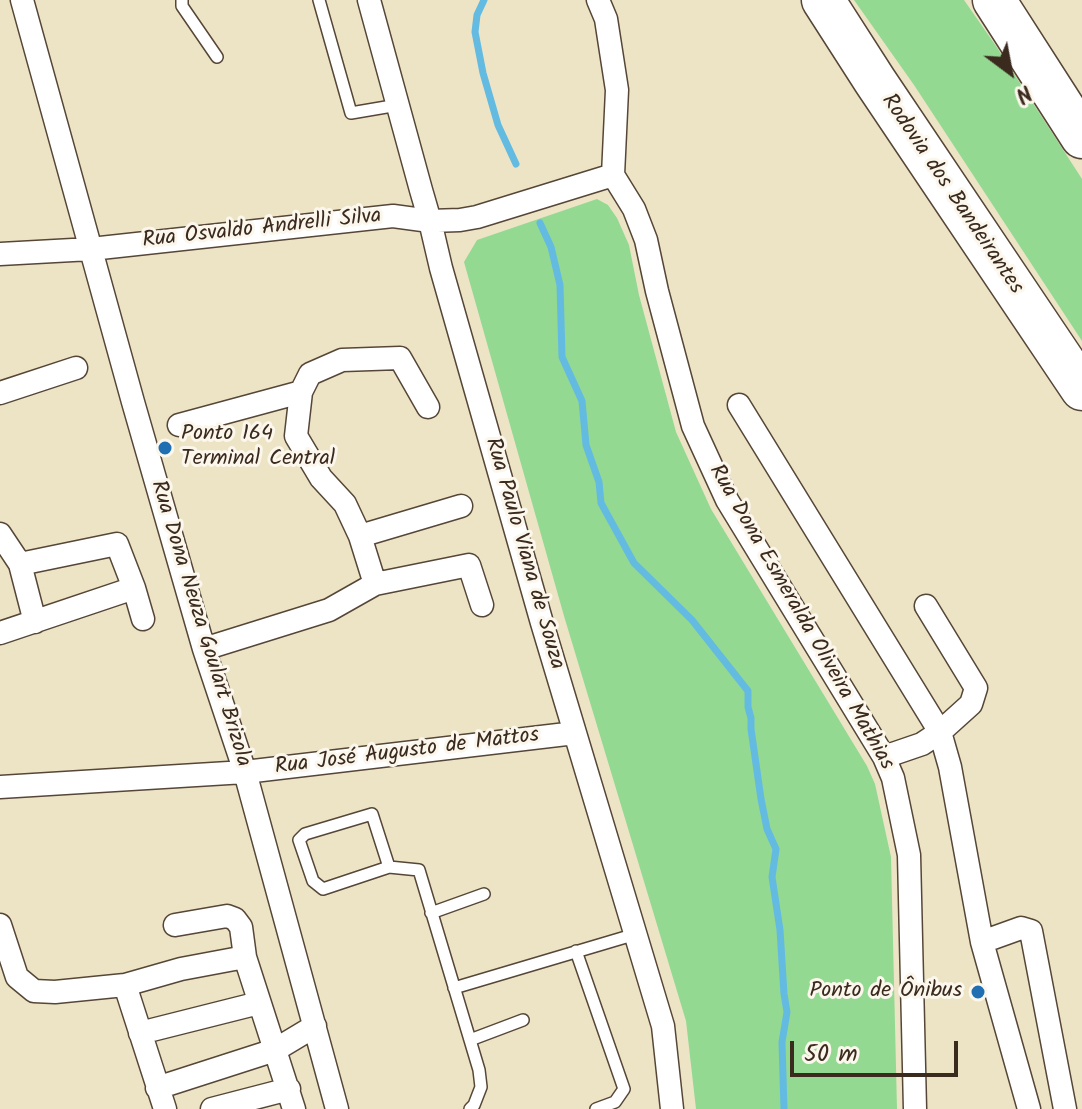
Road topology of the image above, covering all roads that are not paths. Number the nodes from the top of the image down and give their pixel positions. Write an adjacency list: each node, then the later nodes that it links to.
1 (22, 0): 13 (street, Rua Dona Neuza Goulart Brizola)
2 (182, 0): 8 (lane)
3 (319, 0): 9 (lane)
4 (369, 0): 9 (street, Rua Paulo Viana de Souza)
5 (598, 0): 11 (street)
6 (823, 0): 16 (highway, Rodovia dos Bandeirantes)
7 (994, 0): 10 (highway)
8 (217, 57)
9 (398, 105): 12 (street, Rua Paulo Viana de Souza)
10 (1082, 137)
11 (613, 175): 12 (street, Rua Osvaldo Andrelli Silva); 36 (street, Rua Dona Esmeralda Oliveira Mathias)
12 (430, 221): 13 (street, Rua Osvaldo Andrelli Silva); 35 (street, Rua Paulo Viana de Souza)
13 (91, 249): 14 (street, Rua Osvaldo Andrelli Silva); 33 (street, Rua Dona Neuza Goulart Brizola)
14 (0, 254)
15 (76, 368): 18 (street)
16 (1082, 389)
17 (301, 392): 20 (street); 21 (street); 24 (street)
18 (0, 393)
19 (739, 405): 34 (street)
20 (428, 407)
21 (179, 425)
22 (461, 506): 24 (street)
23 (0, 534): 25 (street)
24 (360, 536): 26 (street)
25 (20, 564): 27 (street); 31 (street)
26 (375, 584): 28 (street); 33 (street)
27 (134, 588): 30 (street); 31 (street)
28 (482, 605)
29 (926, 606): 34 (street)
30 (143, 619)
31 (35, 622): 32 (street)
32 (0, 633)
33 (204, 649): 37 (street, Rua Dona Neuza Goulart Brizola)
34 (940, 732): 36 (street); 45 (street)
35 (575, 733): 37 (street, Rua José Augusto de Mattos); 44 (street, Rua Paulo Viana de Souza)
36 (884, 757): 63 (street, Rua Dona Esmeralda Oliveira Mathias)
37 (245, 772): 38 (street, Rua José Augusto de Mattos); 52 (street, Rua Dona Neuza Goulart Brizola)
38 (0, 787)
39 (389, 867): 39 (lane); 41 (lane)
40 (484, 894): 41 (lane)
41 (431, 913): 49 (lane)
42 (0, 925): 48 (street)
43 (175, 925): 47 (street)
44 (636, 934): 46 (lane); 62 (street, Rua Paulo Viana de Souza)
45 (982, 942): 64 (street); 65 (street)
46 (576, 951): 49 (lane); 61 (lane)
47 (245, 957): 48 (street); 50 (street)
48 (125, 985): 53 (street)
49 (454, 988): 54 (lane)
50 (259, 1003): 53 (street); 55 (street)
51 (523, 1020): 54 (lane)
52 (315, 1026): 55 (street); 59 (street, Rua Dona Neuza Goulart Brizola)
53 (140, 1033): 56 (street)
54 (470, 1040): 60 (lane)
55 (275, 1050): 56 (street); 57 (street)
56 (161, 1098)
57 (291, 1099): 58 (street)
58 (212, 1109)
59 (337, 1109)
60 (470, 1109)
61 (596, 1109)
62 (672, 1109)
63 (915, 1109)
64 (1029, 1109)
65 (1065, 1109)

